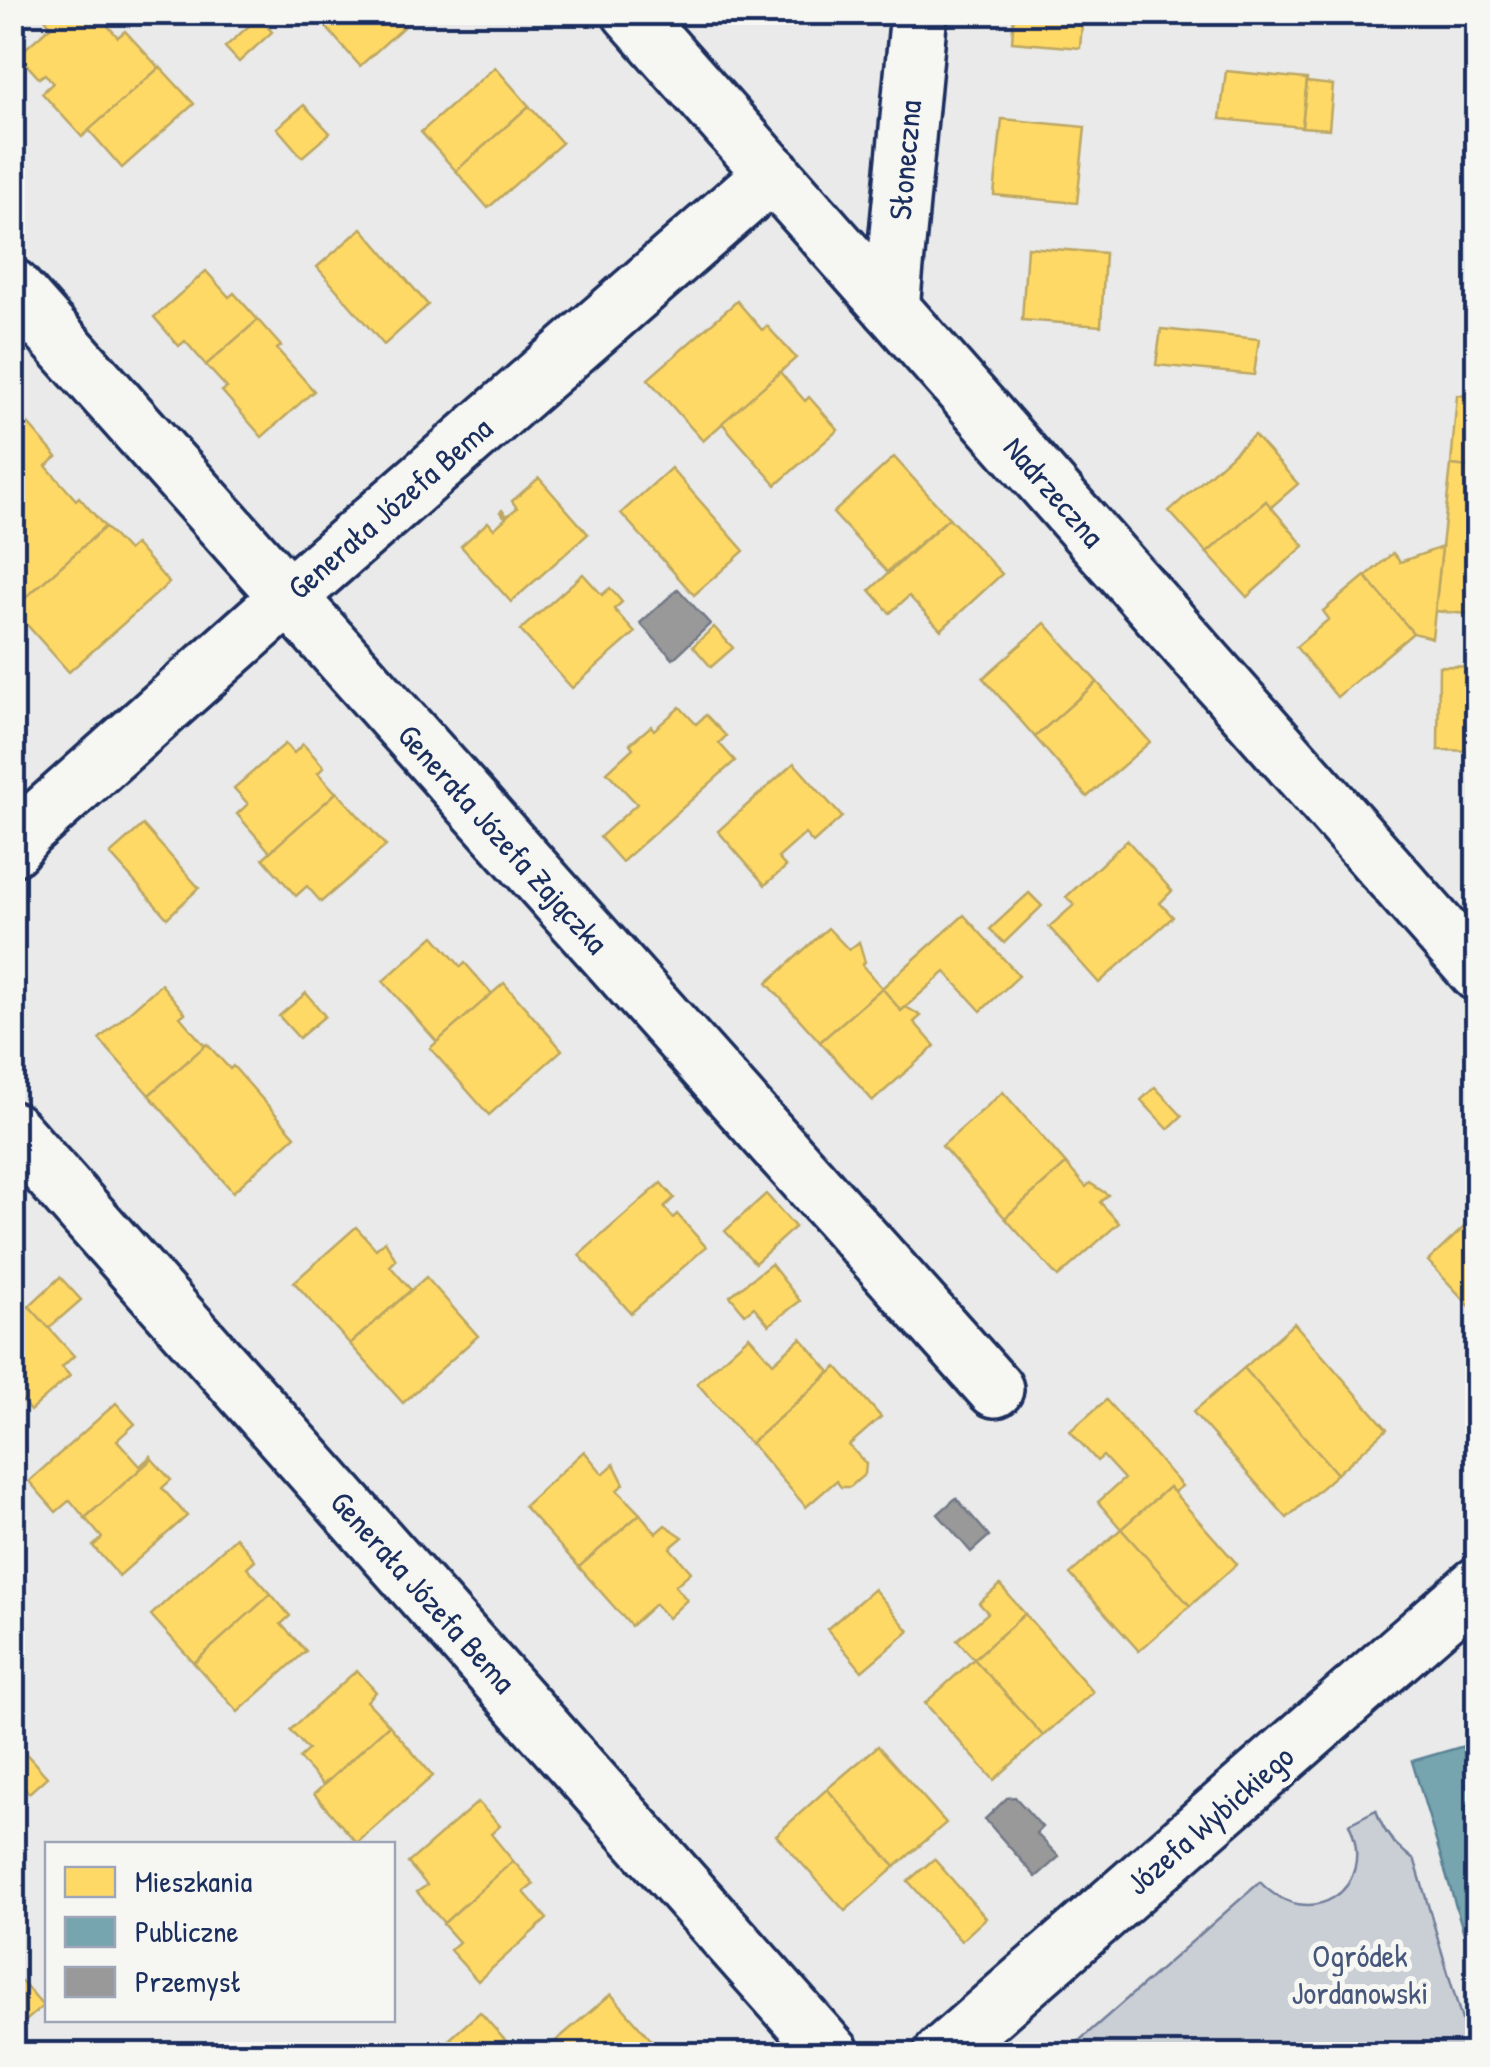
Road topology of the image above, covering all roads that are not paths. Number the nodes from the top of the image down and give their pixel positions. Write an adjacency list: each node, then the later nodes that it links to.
1 (630, 12): 3 (street, Nadrzeczna)
2 (919, 12): 5 (street, Słoneczna)
3 (773, 173): 5 (street, Nadrzeczna); 6 (street, Generała Józefa Bema)
4 (12, 287): 6 (street, Generała Józefa Zajączka)
5 (891, 308): 8 (street, Nadrzeczna)
6 (286, 598): 7 (street, Generała Józefa Bema); 10 (street, Generała Józefa Zajączka)
7 (12, 848)
8 (1478, 973)
9 (12, 1130): 12 (street, Generała Józefa Bema)
10 (995, 1389)
11 (1478, 1585): 13 (street, Józefa Wybickiego)
12 (832, 2054)
13 (942, 2054)

